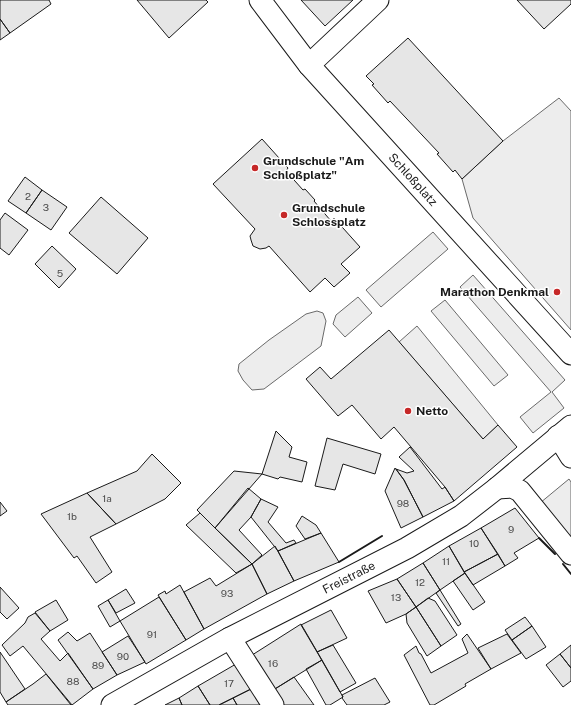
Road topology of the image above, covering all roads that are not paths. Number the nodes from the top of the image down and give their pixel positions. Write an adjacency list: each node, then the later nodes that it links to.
1 (260, 0): 3 (street, Schloßplatz)
2 (378, 0): 3 (street)
3 (309, 65): 4 (street, Schloßplatz)
4 (571, 354)
5 (564, 431): 6 (street); 7 (street, Freistraße)
6 (571, 457)
7 (497, 488): 8 (street); 9 (street, Freistraße)
8 (571, 554)
9 (230, 638): 10 (street, Freistraße); 11 (street)
10 (112, 705)
11 (273, 705)

